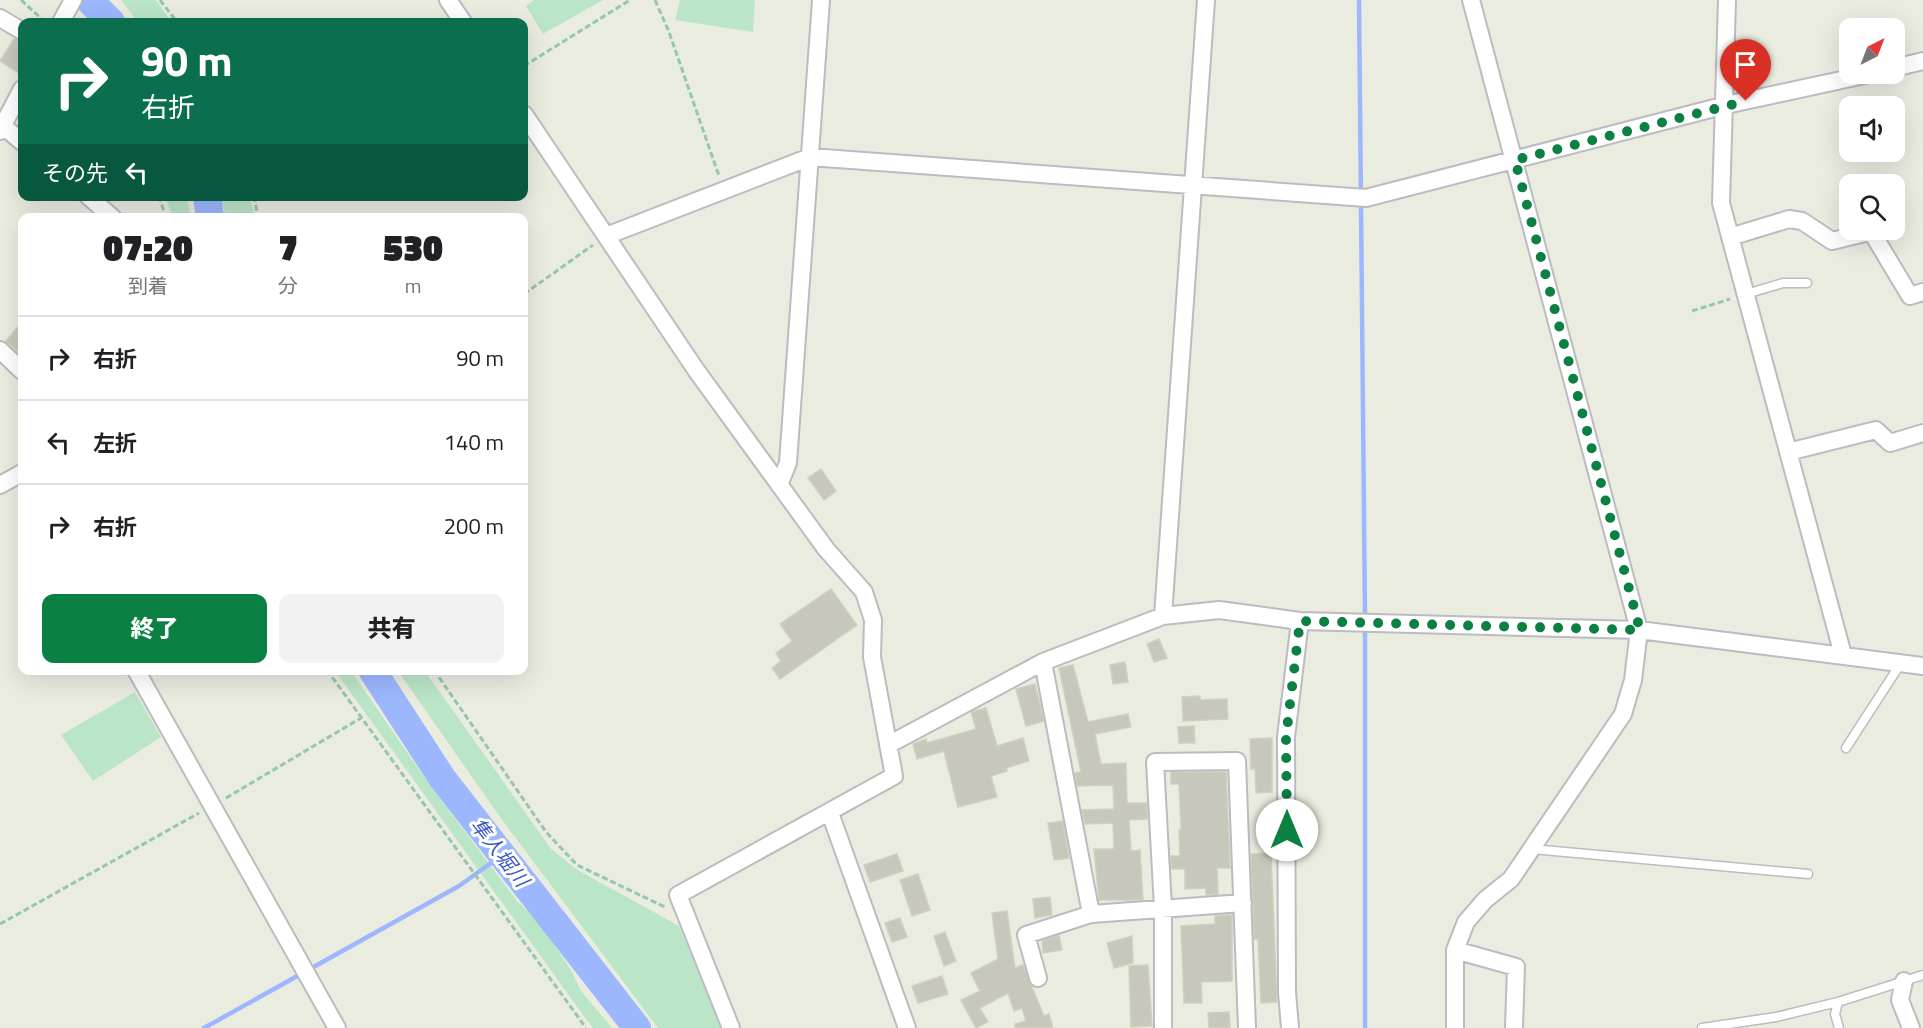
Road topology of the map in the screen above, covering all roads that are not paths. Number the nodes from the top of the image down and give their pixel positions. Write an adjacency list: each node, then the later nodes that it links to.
1 (73, 0): 8 (street)
2 (448, 0): 9 (street)
3 (821, 0): 19 (street)
4 (1206, 0): 21 (street)
5 (1471, 0): 20 (street)
6 (1727, 0): 15 (street)
7 (0, 18): 10 (street)
8 (63, 18)
9 (460, 18)
10 (18, 29)
11 (1923, 61): 12 (street)
12 (1905, 65)
13 (1839, 81): 15 (street)
14 (18, 97): 17 (street)
15 (1726, 105): 20 (street); 25 (street)
16 (528, 120): 24 (street)
17 (1, 129): 18 (street)
18 (18, 140)
19 (810, 157): 21 (street); 24 (street); 35 (street)
20 (1515, 160): 21 (street); 38 (street)
21 (1194, 183): 36 (street)
22 (94, 201): 23 (street)
23 (107, 213)
24 (606, 236): 35 (street)
25 (1730, 237): 27 (street); 28 (street)
26 (1807, 283): 28 (lane)
27 (1923, 292)
28 (1746, 294): 32 (street)
29 (0, 350): 30 (street)
30 (18, 367)
31 (1923, 433): 32 (street)
32 (1788, 452): 39 (street)
33 (18, 474): 34 (street)
34 (0, 485)
35 (779, 485): 44 (street)
36 (1163, 616): 37 (street); 40 (street)
37 (1300, 621): 38 (street); 63 (street)
38 (1640, 630): 39 (street); 47 (street)
39 (1843, 655): 41 (street)
40 (1044, 662): 44 (street); 51 (street)
41 (1901, 663): 42 (street); 45 (lane)
42 (1923, 666)
43 (139, 675): 58 (street)
44 (888, 745): 46 (street)
45 (1846, 748)
46 (830, 813): 59 (street); 60 (street)
47 (1532, 849): 48 (lane); 52 (street)
48 (1808, 874)
49 (1243, 903): 50 (street); 50 (street); 62 (street)
50 (1163, 908): 51 (street); 61 (street)
51 (1091, 914): 54 (street)
52 (1455, 950): 64 (street); 65 (street)
53 (1923, 975): 55 (lane)
54 (1038, 978)
55 (1904, 981): 56 (lane); 69 (street)
56 (1838, 1002): 57 (lane); 68 (lane)
57 (1776, 1017): 66 (lane); 67 (lane)
58 (337, 1028)
59 (731, 1028)
60 (907, 1028)
61 (1163, 1028)
62 (1247, 1028)
63 (1290, 1028)
64 (1455, 1028)
65 (1514, 1028)
66 (1702, 1028)
67 (1769, 1028)
68 (1839, 1028)
69 (1911, 1028)

